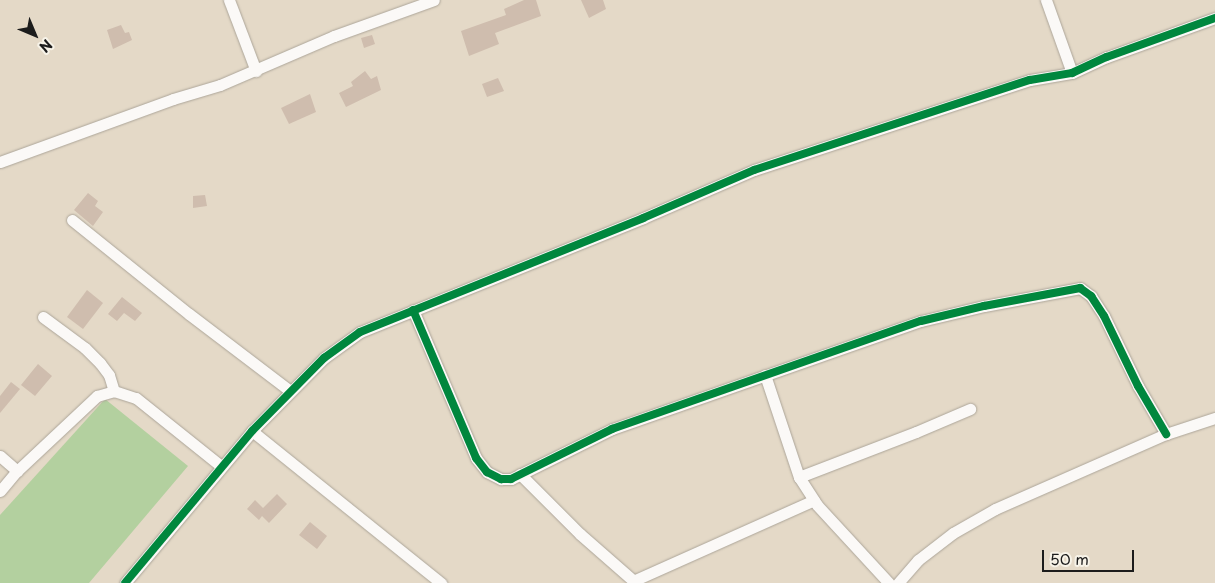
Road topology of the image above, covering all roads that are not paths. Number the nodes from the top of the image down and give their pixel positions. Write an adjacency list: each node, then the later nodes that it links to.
1 (230, 0): 5 (street)
2 (434, 0): 5 (street)
3 (1046, 0): 6 (street)
4 (1215, 18): 6 (street)
5 (256, 71): 7 (street)
6 (1072, 73): 9 (street)
7 (0, 162)
8 (72, 220): 13 (street)
9 (413, 310): 13 (street); 21 (street)
10 (42, 317): 12 (street)
11 (765, 375): 17 (street); 21 (street); 22 (street)
12 (114, 391): 19 (street); 20 (street)
13 (290, 391): 16 (street)
14 (970, 409): 22 (street)
15 (1215, 418): 17 (street)
16 (252, 431): 19 (street); 27 (street)
17 (1166, 434): 29 (street)
18 (0, 456): 20 (street)
19 (221, 466): 26 (street)
20 (17, 471): 23 (street)
21 (520, 474): 25 (street)
22 (799, 477): 24 (street)
23 (0, 491)
24 (814, 500): 25 (street); 28 (street)
25 (635, 582)
26 (125, 583)
27 (441, 583)
28 (889, 583)
29 (898, 583)

